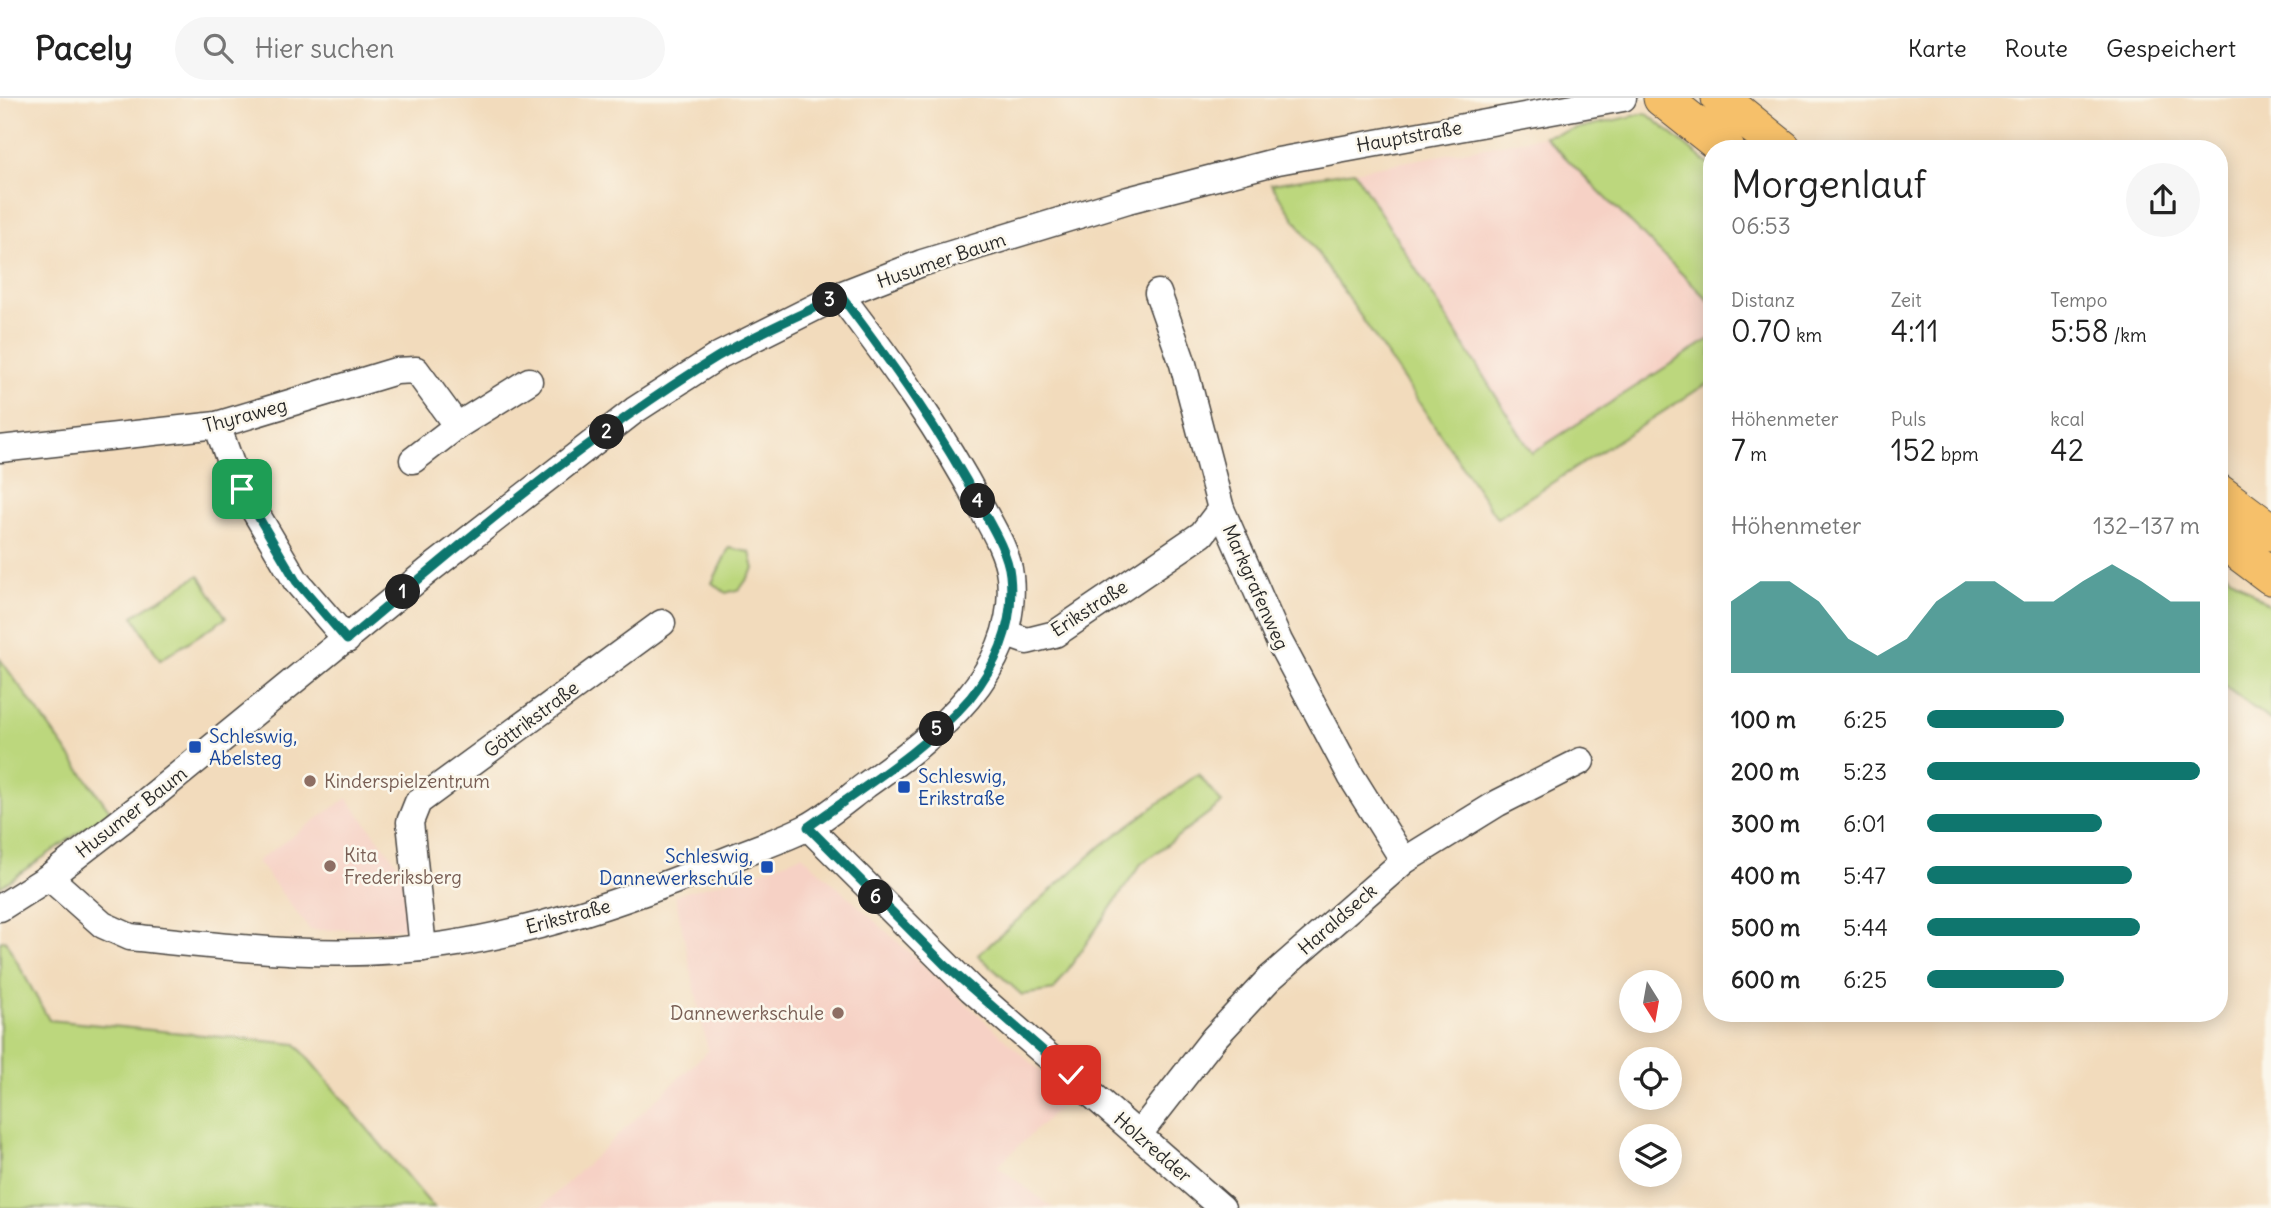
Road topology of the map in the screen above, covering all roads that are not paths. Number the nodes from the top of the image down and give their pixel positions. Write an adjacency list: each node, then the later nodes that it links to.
1 (1623, 98): 6 (street, Hauptstraße)
2 (1662, 98): 4 (highway)
3 (1720, 98): 5 (highway)
4 (1715, 140)
5 (1772, 140)
6 (1278, 161): 8 (street, Husumer Baum)
7 (1158, 293): 15 (street, Markgrafenweg)
8 (840, 295): 20 (street); 21 (street, Husumer Baum)
9 (529, 381): 11 (street)
10 (217, 425): 11 (street, Thyraweg); 12 (street, Thyraweg); 21 (street)
11 (457, 426): 13 (street)
12 (0, 449)
13 (412, 460)
14 (2228, 500): 16 (highway)
15 (1221, 509): 20 (street, Erikstraße); 24 (street, Markgrafenweg)
16 (2271, 532)
17 (2228, 544): 18 (highway)
18 (2271, 576)
19 (663, 622): 27 (street, Göttrikstraße)
20 (1007, 634): 23 (street, Erikstraße)
21 (347, 640): 25 (street, Husumer Baum)
22 (1581, 761): 24 (street, Haraldseck)
23 (808, 827): 27 (street, Erikstraße); 28 (street, Holzredder)
24 (1404, 861): 28 (street, Haraldseck)
25 (50, 877): 26 (street, Husumer Baum); 27 (street, Erikstraße)
26 (0, 908)
27 (422, 948)
28 (1139, 1134): 29 (street, Holzredder)
29 (1222, 1208)

